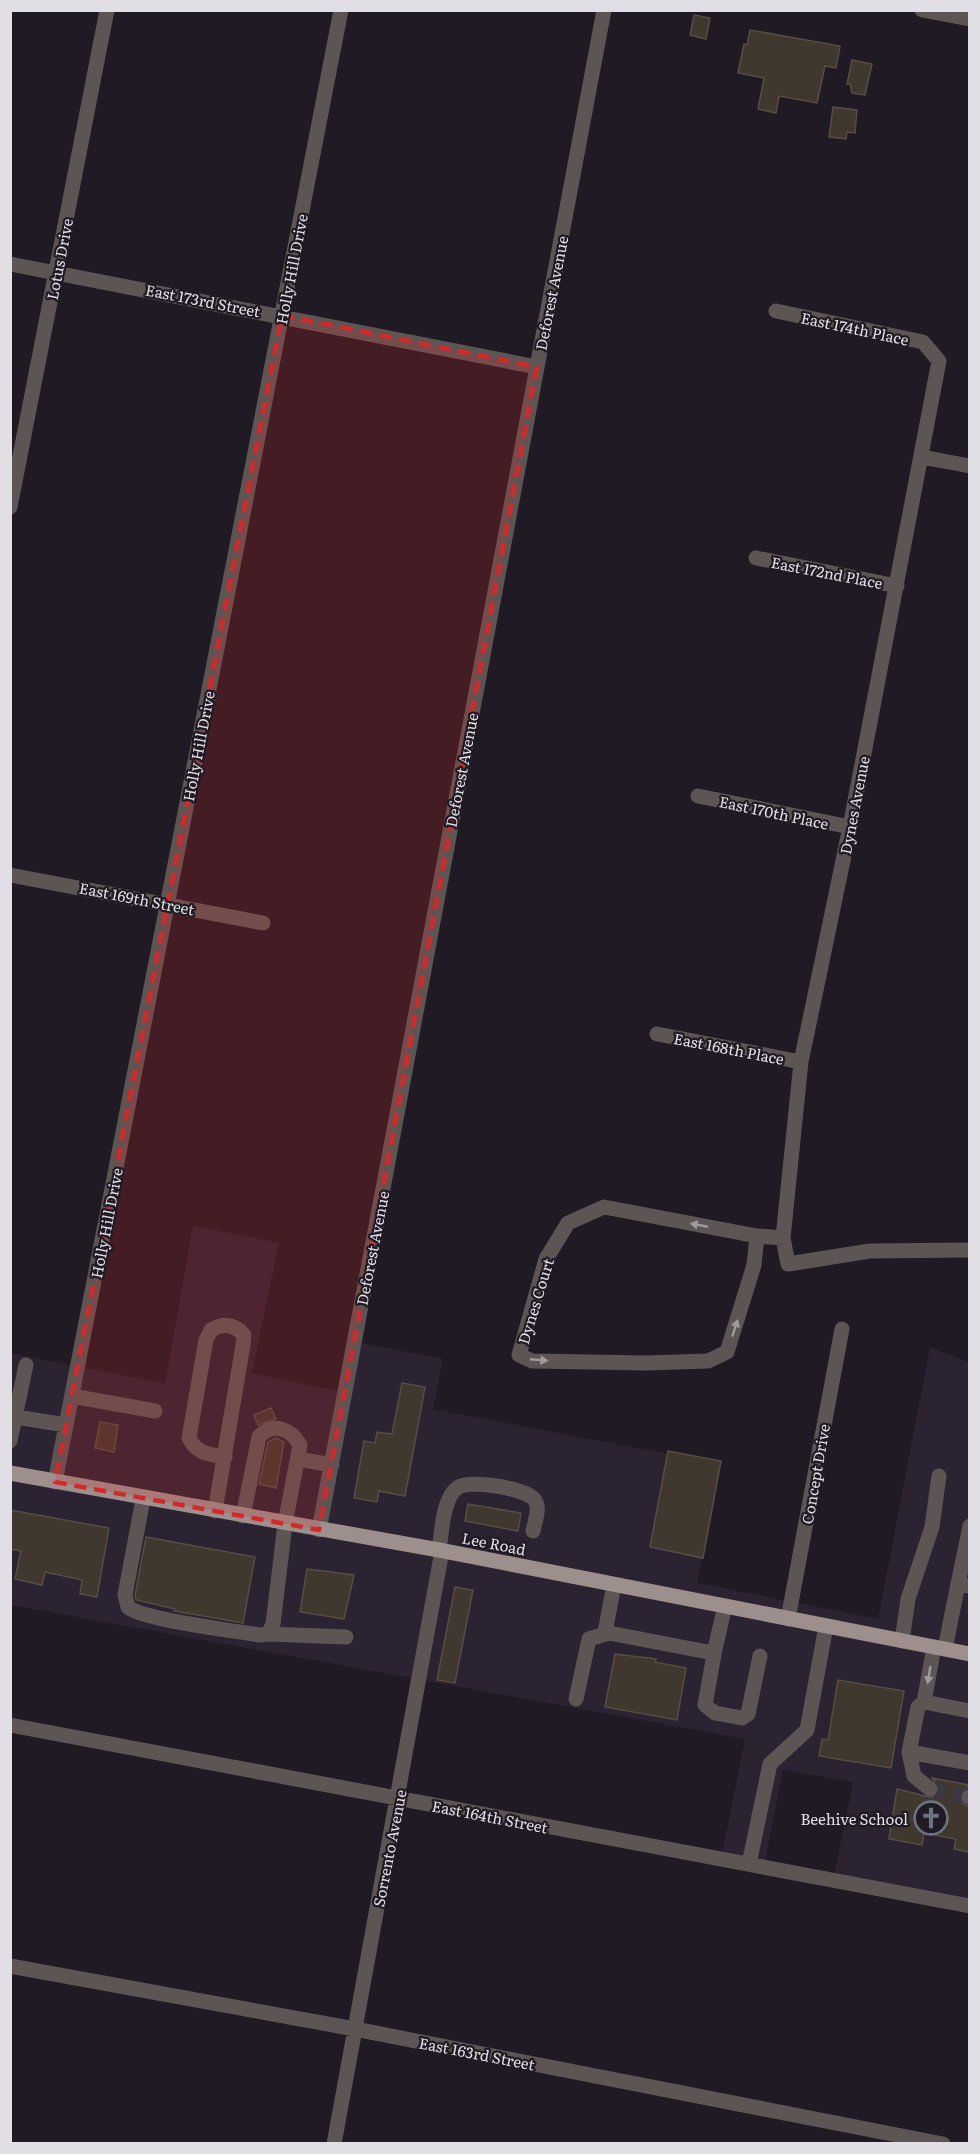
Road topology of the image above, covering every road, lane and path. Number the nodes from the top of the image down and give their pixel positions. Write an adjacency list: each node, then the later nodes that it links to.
1 (107, 10): 7 (street, Lotus Drive)
2 (341, 10): 9 (street, Holly Hill Drive)
3 (604, 10): 11 (street, Deforest Avenue)
4 (922, 10): 5 (street)
5 (969, 20)
6 (10, 264): 7 (street, East 173rd Street)
7 (56, 273): 9 (street, East 173rd Street); 14 (street, Lotus Drive)
8 (776, 311): 10 (street, East 174th Place)
9 (282, 315): 11 (street, East 173rd Street); 20 (street, Holly Hill Drive)
10 (932, 350): 12 (street, Dynes Avenue)
11 (537, 367): 36 (street, Deforest Avenue)
12 (922, 457): 13 (street); 16 (street, Dynes Avenue)
13 (969, 466)
14 (10, 507)
15 (756, 558): 16 (street, East 172nd Place)
16 (897, 586): 18 (street, Dynes Avenue)
17 (698, 796): 18 (street, East 170th Place)
18 (850, 827): 23 (street, Dynes Avenue)
19 (10, 874): 20 (street, East 169th Street)
20 (168, 904): 21 (street, East 169th Street); 29 (street, Holly Hill Drive)
21 (263, 923)
22 (657, 1034): 23 (street, East 168th Place)
23 (801, 1062): 25 (street, Dynes Avenue)
24 (757, 1236): 24 (street, Dynes Court, one-way to 24); 25 (street, Dynes Court)
25 (783, 1238): 26 (street, Dynes Avenue)
26 (969, 1250)
27 (842, 1329): 51 (street, Concept Drive)
28 (26, 1365): 31 (street)
29 (72, 1396): 30 (street); 32 (street, Holly Hill Drive)
30 (155, 1411)
31 (13, 1416): 32 (street); 33 (street)
32 (66, 1425): 39 (street, Holly Hill Drive)
33 (10, 1441)
34 (225, 1457): 34 (street); 41 (street)
35 (297, 1459): 36 (street); 42 (street); 43 (street)
36 (332, 1465): 45 (street, Deforest Avenue)
37 (10, 1473): 39 (main road, Lee Road)
38 (939, 1476): 56 (street)
39 (55, 1482): 40 (main road, Lee Road)
40 (143, 1499): 41 (main road, Lee Road); 54 (street)
41 (215, 1511): 42 (main road, Lee Road)
42 (243, 1516): 43 (main road, Lee Road)
43 (285, 1524): 45 (main road, Lee Road); 54 (street)
44 (969, 1526): 49 (street)
45 (319, 1530): 47 (main road, Lee Road)
46 (533, 1531): 47 (street, Sorrento Avenue)
47 (440, 1551): 48 (main road, Lee Road); 68 (street, Sorrento Avenue)
48 (614, 1585): 50 (main road, Lee Road); 53 (street)
49 (964, 1585): 57 (street)
50 (724, 1606): 51 (main road, Lee Road); 58 (street)
51 (788, 1619): 52 (main road, Lee Road)
52 (826, 1626): 56 (main road, Lee Road); 69 (street)
53 (609, 1633): 58 (street); 61 (street)
54 (268, 1634): 55 (street)
55 (346, 1637)
56 (902, 1641): 57 (main road, Lee Road)
57 (939, 1648): 59 (main road, Lee Road); 62 (street, one-way to 62)
58 (715, 1649): 60 (street)
59 (969, 1654)
60 (760, 1656)
61 (576, 1699)
62 (924, 1702): 63 (street); 65 (street)
63 (969, 1711)
64 (10, 1725): 68 (street, East 164th Street)
65 (909, 1752): 66 (street); 67 (street)
66 (969, 1763)
67 (930, 1789)
68 (398, 1798): 69 (street, East 164th Street); 72 (street, Sorrento Avenue)
69 (749, 1864): 70 (street, East 164th Street)
70 (969, 1906)
71 (10, 1966): 72 (street, East 163rd Street)
72 (355, 2029): 73 (street, Sorrento Avenue); 74 (street, East 163rd Street)
73 (334, 2144)
74 (943, 2144)

